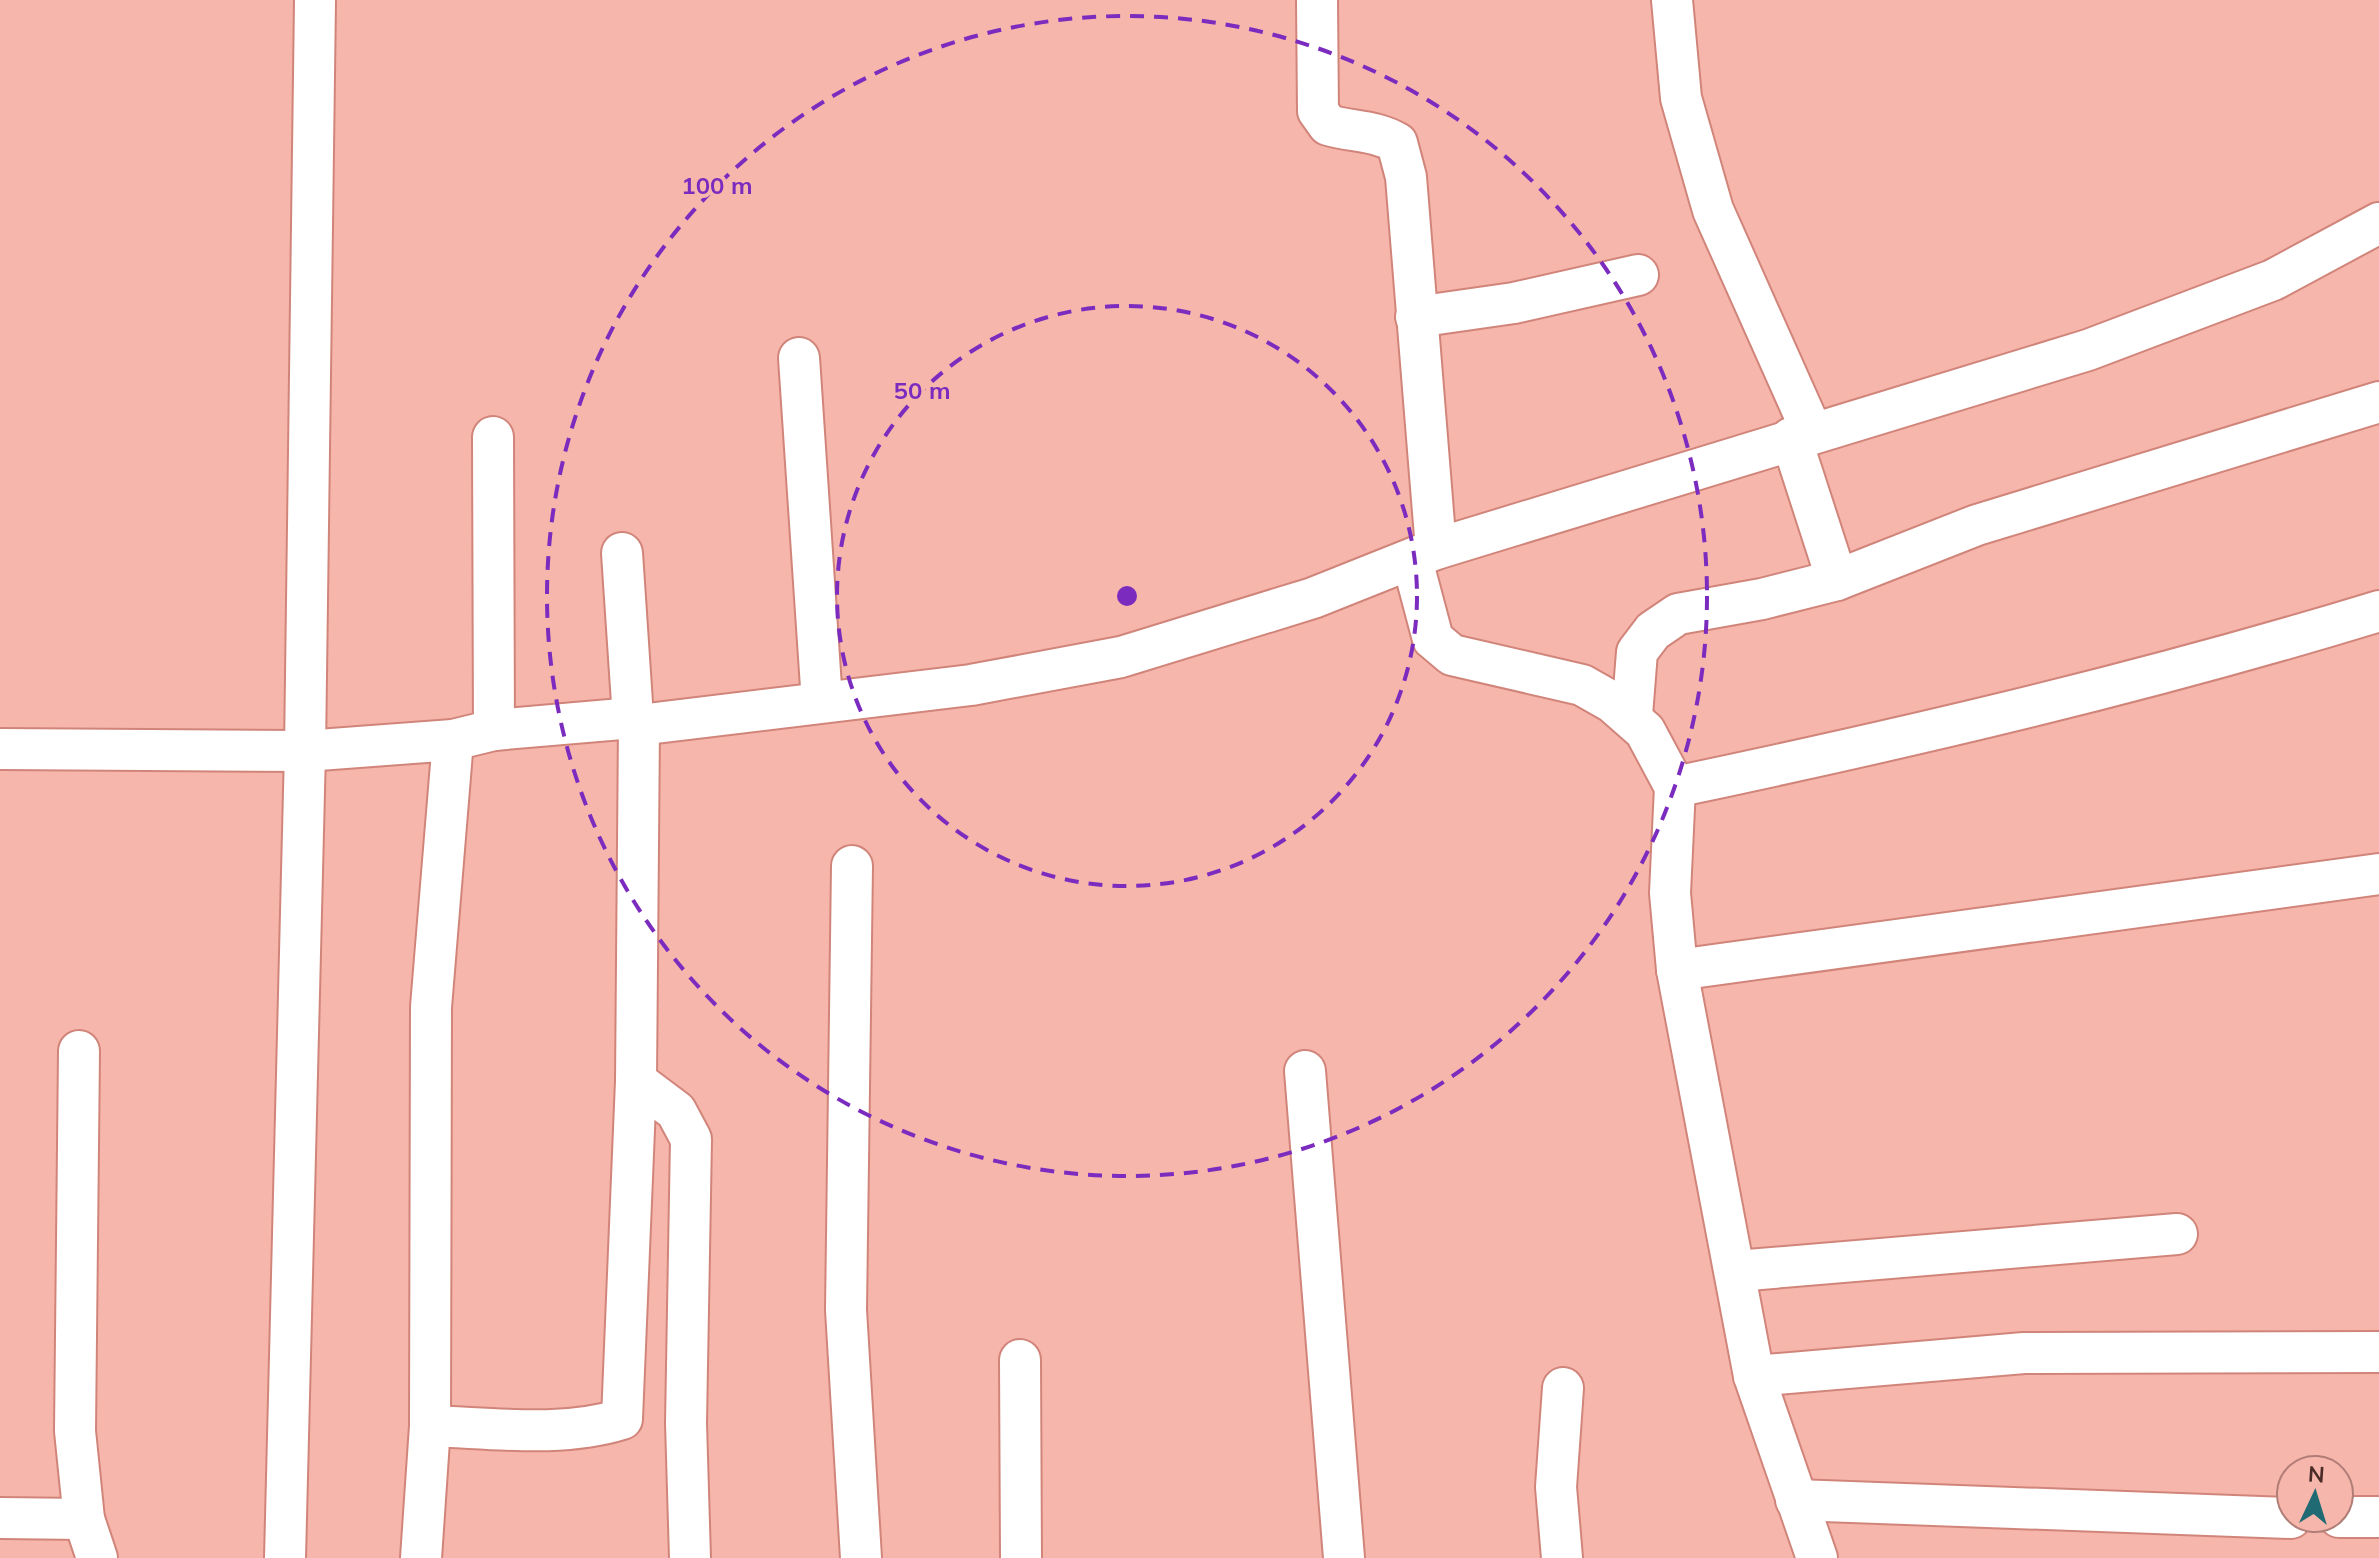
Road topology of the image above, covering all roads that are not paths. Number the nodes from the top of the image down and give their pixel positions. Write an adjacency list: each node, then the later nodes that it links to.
1 (315, 0): 21 (street)
2 (1317, 0): 6 (street)
3 (1672, 0): 9 (street)
4 (2379, 223): 9 (street)
5 (1638, 275): 6 (street)
6 (1416, 317): 12 (street)
7 (799, 358): 15 (street)
8 (2379, 402): 13 (street)
9 (1802, 435): 12 (street); 13 (street)
10 (493, 437): 18 (street)
11 (622, 553): 17 (street)
12 (1424, 554): 15 (street); 16 (street)
13 (1837, 580): 16 (street)
14 (2379, 611): 22 (street)
15 (822, 702): 17 (street)
16 (1632, 715): 22 (street)
17 (636, 722): 18 (street); 28 (street)
18 (494, 730): 19 (street)
19 (453, 740): 21 (street); 35 (street)
20 (0, 749): 21 (street)
21 (305, 751): 43 (street)
22 (1675, 787): 25 (street)
23 (852, 866): 46 (street)
24 (2379, 874): 25 (street)
25 (1677, 970): 30 (street)
26 (79, 1051): 41 (street)
27 (1305, 1071): 48 (street)
28 (636, 1081): 35 (street); 45 (street)
29 (2177, 1234): 30 (street)
30 (1736, 1271): 33 (street)
31 (2379, 1352): 33 (street)
32 (1020, 1360): 47 (street)
33 (1754, 1376): 36 (street)
34 (1563, 1388): 49 (street)
35 (430, 1426): 44 (street)
36 (1796, 1500): 37 (street); 50 (street)
37 (2275, 1517)
38 (2355, 1517): 39 (street)
39 (2379, 1517)
40 (0, 1518): 41 (street)
41 (84, 1519): 42 (street)
42 (97, 1558)
43 (285, 1558)
44 (421, 1558)
45 (690, 1558)
46 (861, 1558)
47 (1021, 1558)
48 (1344, 1558)
49 (1562, 1558)
50 (1817, 1558)

